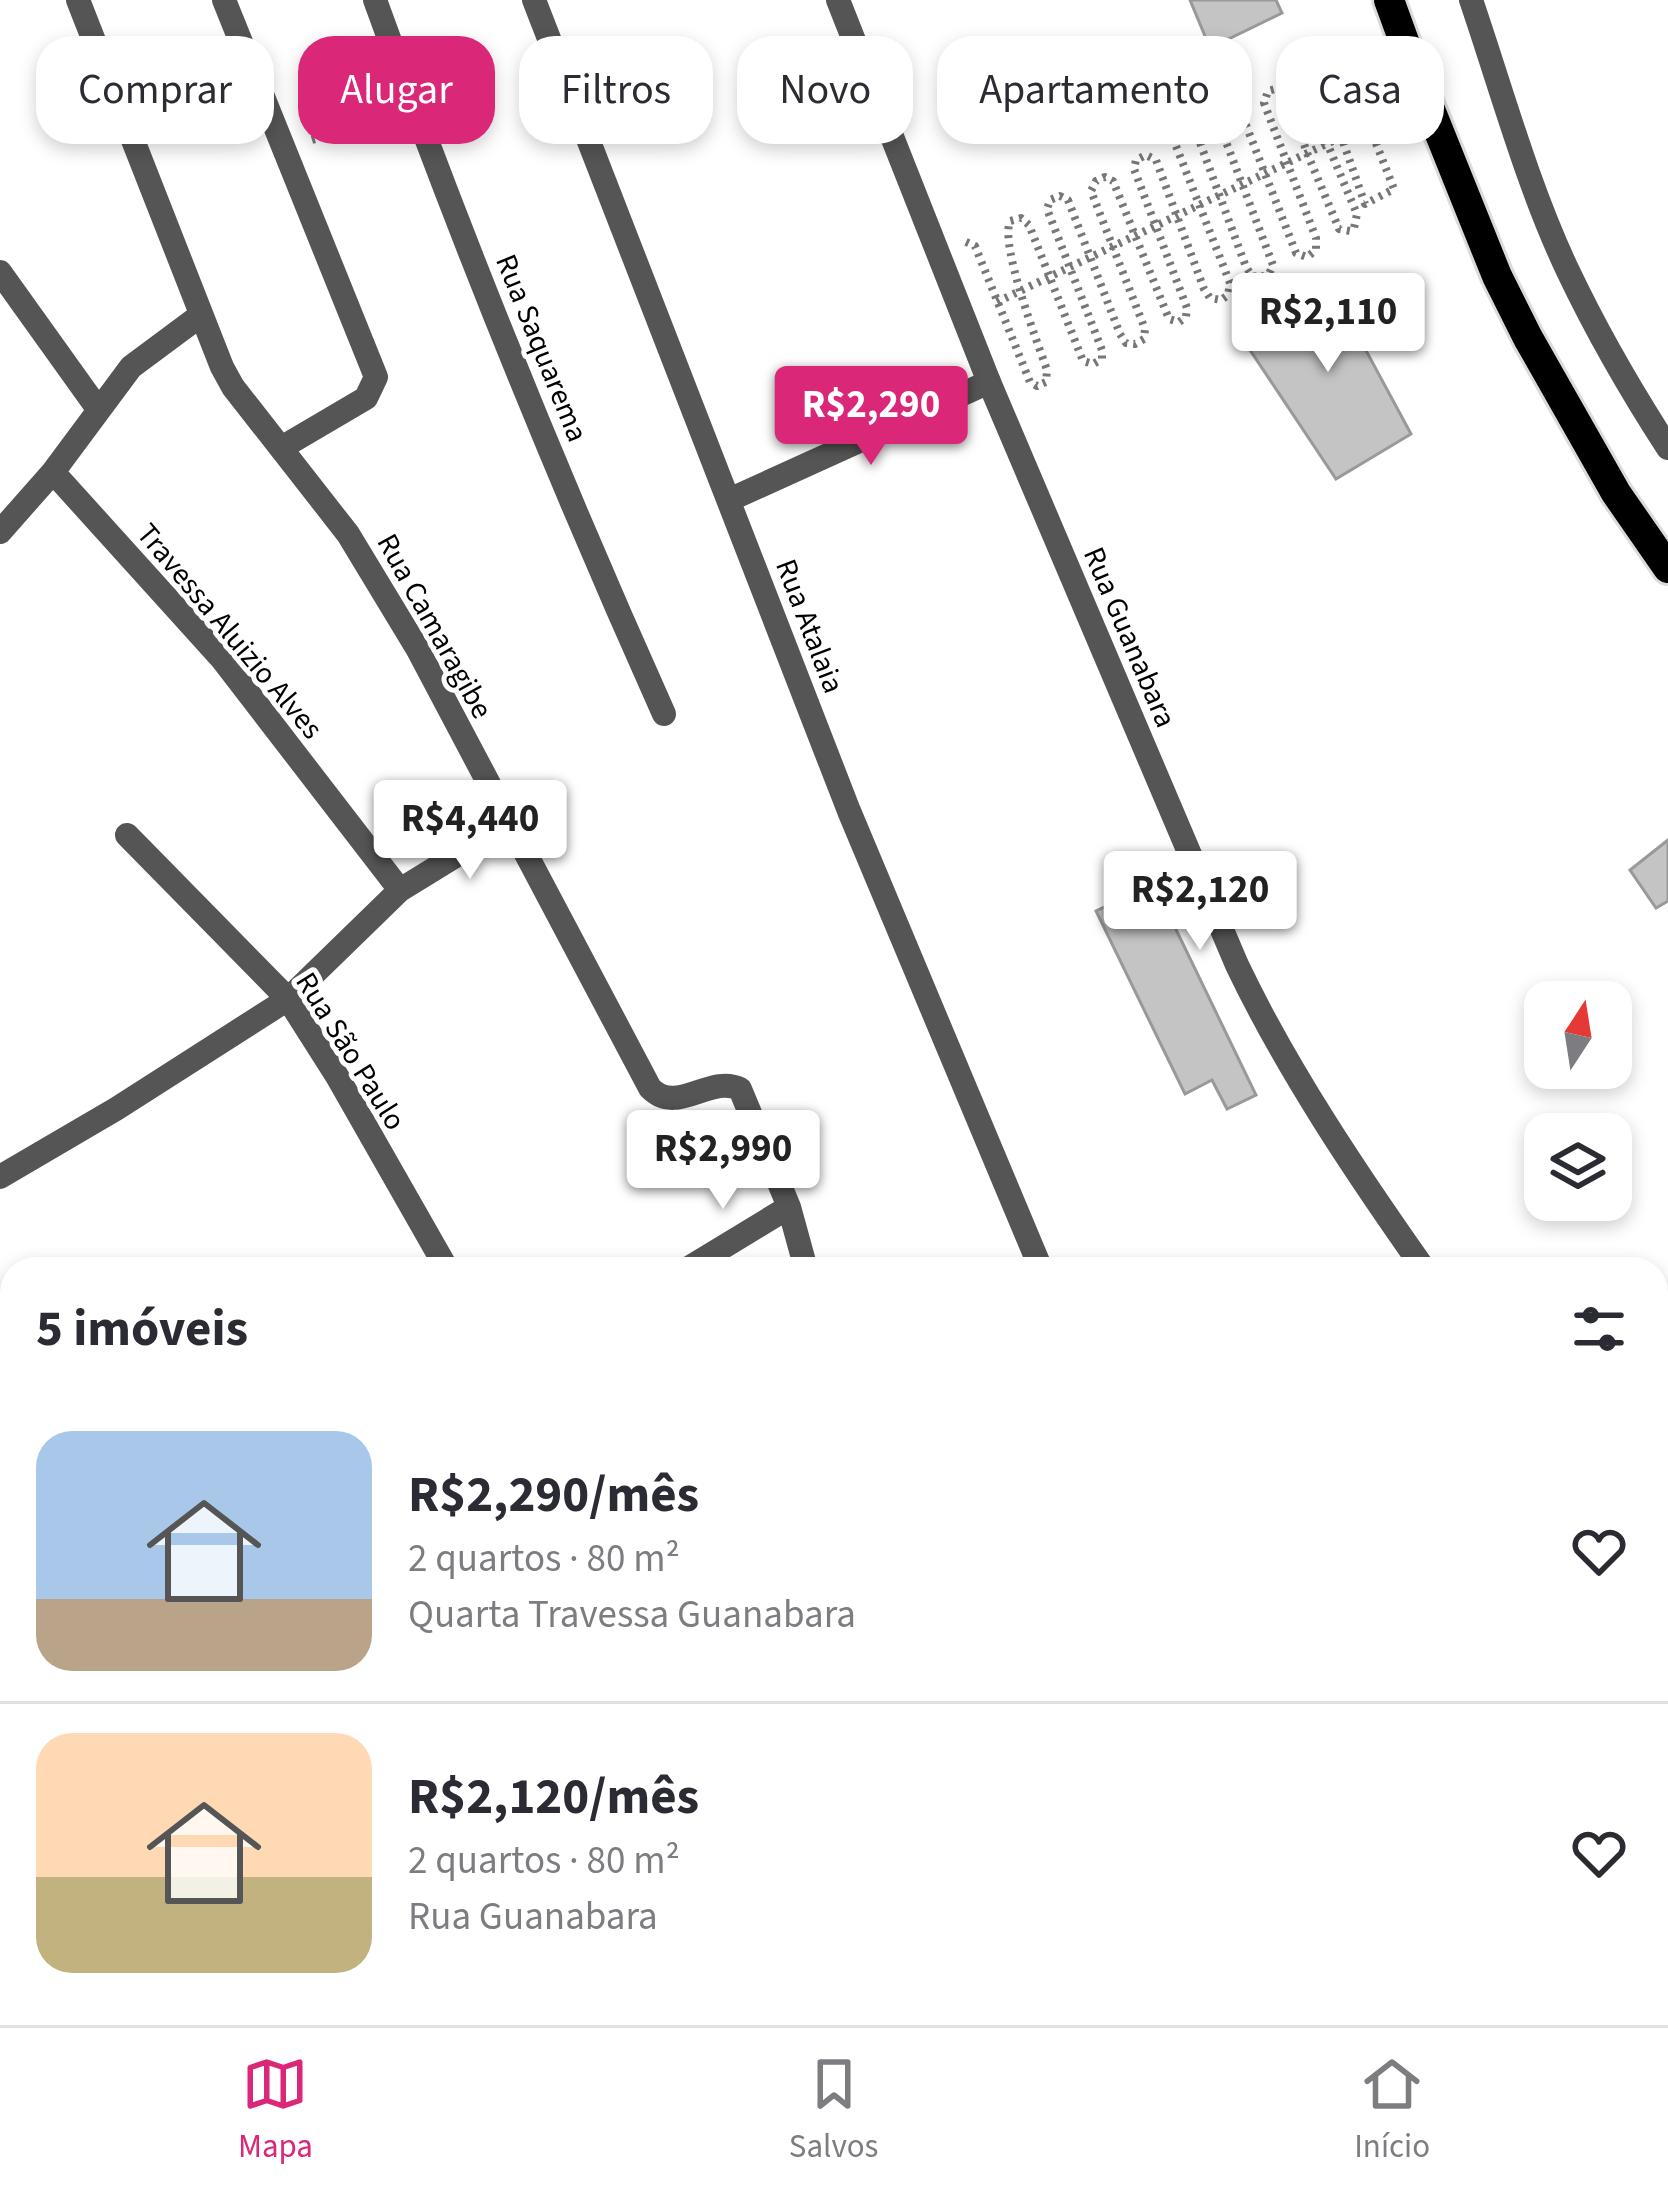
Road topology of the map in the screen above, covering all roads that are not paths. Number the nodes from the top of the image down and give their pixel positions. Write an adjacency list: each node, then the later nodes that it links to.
1 (77, 0): 9 (street, Rua Camaragibe)
2 (224, 0): 12 (street)
3 (375, 0): 18 (street, Rua Saquarema)
4 (534, 0): 15 (street, Rua Atalaia)
5 (838, 0): 10 (street, Rua Guanabara)
6 (1390, 0): 17 (main road)
7 (1472, 0): 13 (street)
8 (0, 272): 11 (street)
9 (201, 315): 11 (street); 12 (street, Rua Camaragibe)
10 (988, 382): 15 (street); 29 (street, Rua Guanabara)
11 (98, 409): 14 (street)
12 (281, 448): 19 (street, Rua Camaragibe)
13 (1668, 448)
14 (53, 472): 16 (street); 21 (street, Travessa Aluizio Alves)
15 (729, 500): 28 (street, Rua Atalaia)
16 (0, 532)
17 (1668, 568)
18 (664, 714)
19 (508, 823): 21 (street); 24 (street, Rua Camaragibe)
20 (127, 836): 22 (street, Rua São Paulo)
21 (400, 890): 22 (street)
22 (288, 998): 23 (street); 25 (street, Rua São Paulo)
23 (0, 1177)
24 (789, 1207): 26 (street); 27 (street, Rua Camaragibe)
25 (440, 1257)
26 (707, 1257)
27 (803, 1257)
28 (1036, 1257)
29 (1416, 1257)

